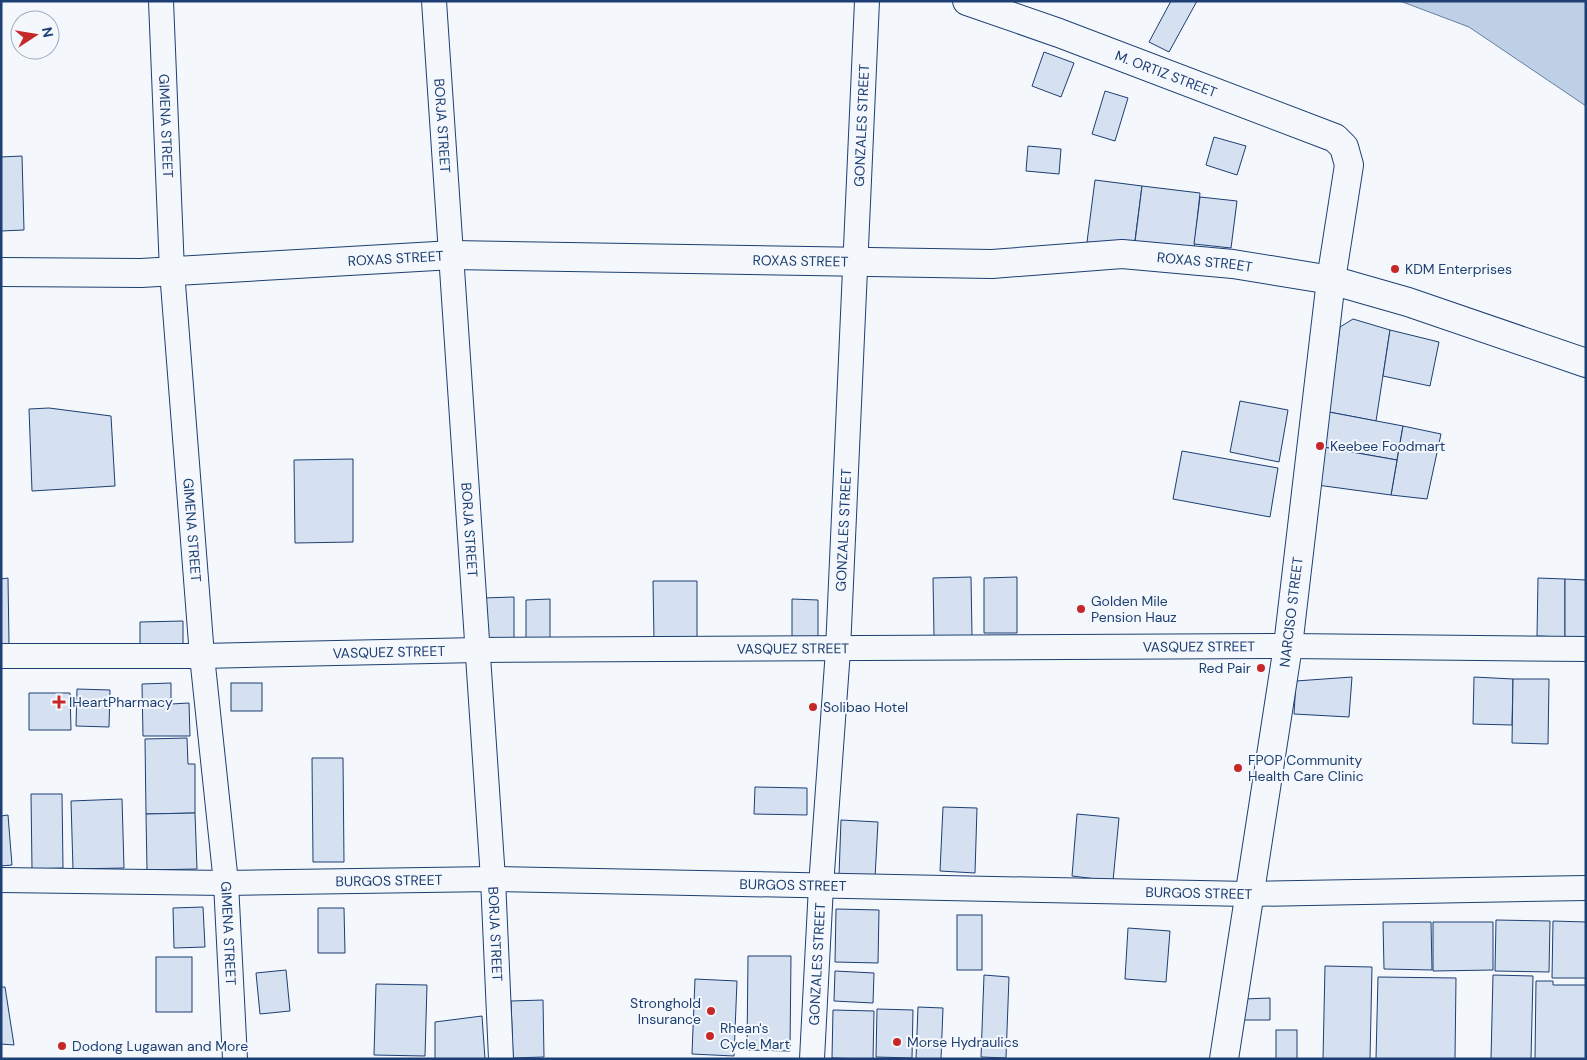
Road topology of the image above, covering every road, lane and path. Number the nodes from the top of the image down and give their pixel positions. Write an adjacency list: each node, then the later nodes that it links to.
1 (161, 1): 8 (street, GIMENA STREET)
2 (434, 1): 6 (street, BORJA STREET)
3 (867, 1): 7 (street, GONZALES STREET)
4 (967, 1): 5 (street, M. ORTIZ STREET)
5 (1349, 165): 10 (street, NARCISO STREET)
6 (453, 255): 7 (street, ROXAS STREET); 8 (street, ROXAS STREET); 14 (street, BORJA STREET)
7 (855, 262): 10 (street, ROXAS STREET); 15 (street, GONZALES STREET)
8 (172, 271): 9 (street, ROXAS STREET); 17 (street, GIMENA STREET)
9 (1, 272)
10 (1331, 280): 11 (street, ROXAS STREET); 12 (street, NARCISO STREET)
11 (1586, 363)
12 (1288, 646): 13 (street, VASQUEZ STREET); 15 (street, VASQUEZ STREET); 23 (street, NARCISO STREET)
13 (1586, 649)
14 (478, 650): 15 (street, VASQUEZ STREET); 17 (street, VASQUEZ STREET); 19 (street, BORJA STREET)
15 (838, 650): 21 (street, GONZALES STREET)
16 (1, 656): 17 (street, VASQUEZ STREET)
17 (202, 656): 20 (street, GIMENA STREET)
18 (1, 880): 20 (street, BURGOS STREET)
19 (493, 880): 20 (street, BURGOS STREET); 21 (street, BURGOS STREET); 25 (street, BORJA STREET)
20 (226, 883): 24 (street, GIMENA STREET)
21 (821, 886): 23 (street, BURGOS STREET); 26 (street, GONZALES STREET)
22 (1586, 888): 23 (street, BURGOS STREET)
23 (1249, 894): 27 (street, NARCISO STREET)
24 (234, 1059)
25 (501, 1059)
26 (812, 1059)
27 (1224, 1059)

